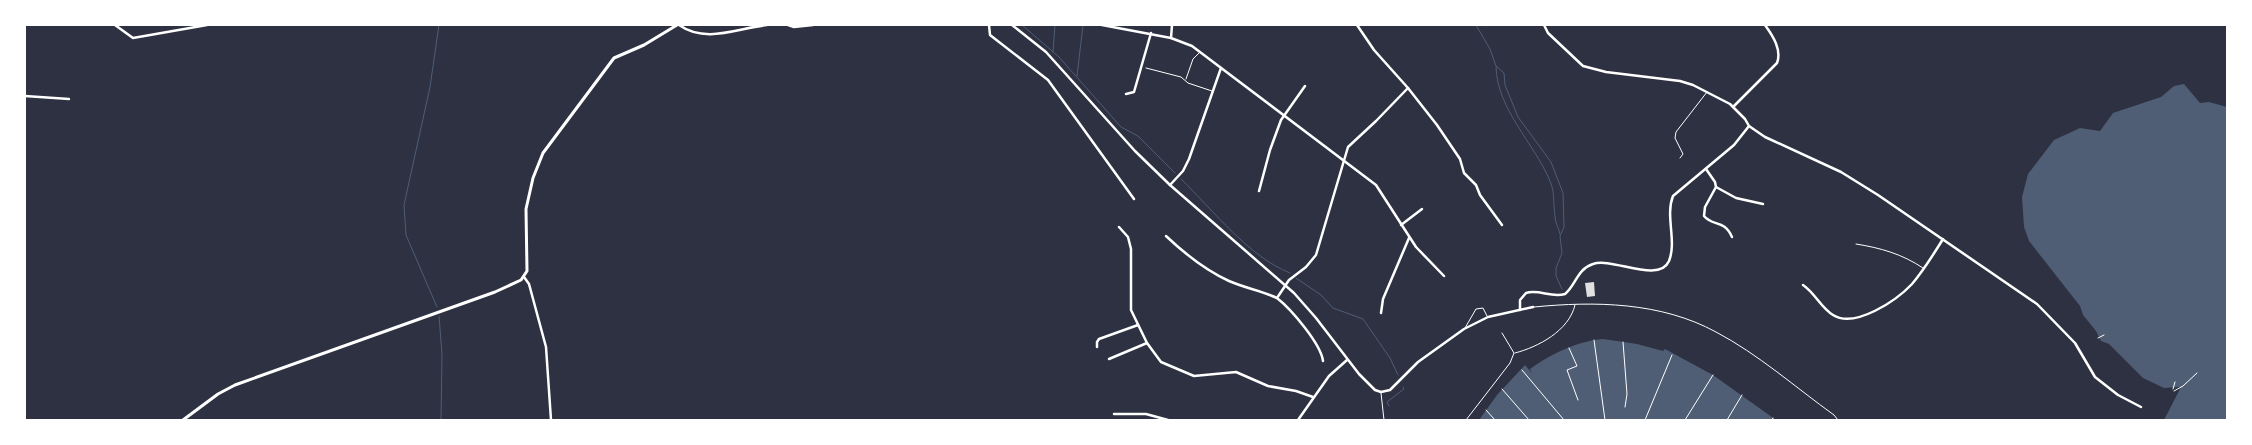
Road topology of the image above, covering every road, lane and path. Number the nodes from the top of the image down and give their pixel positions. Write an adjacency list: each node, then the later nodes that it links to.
1 (115, 25): 2 (street)
2 (207, 25)
3 (678, 25): 4 (street); 49 (street)
4 (767, 25)
5 (788, 25): 6 (street)
6 (813, 25)
7 (989, 25): 36 (street)
8 (1012, 25): 33 (street)
9 (1102, 25): 14 (street)
10 (1172, 25): 15 (street)
11 (1357, 25): 21 (street)
12 (1544, 25): 23 (street)
13 (1765, 25): 27 (street)
14 (1151, 33): 15 (street); 24 (street)
15 (1171, 38): 16 (street)
16 (1200, 52): 18 (street); 19 (lane)
17 (1146, 68): 19 (lane)
18 (1221, 68): 22 (street); 28 (street)
19 (1185, 80): 22 (lane)
20 (1305, 86): 28 (street)
21 (1408, 88): 31 (street); 40 (street)
22 (1212, 91): 33 (street)
23 (1707, 92): 27 (street); 30 (lane)
24 (1126, 94)
25 (25, 96): 26 (street)
26 (69, 99)
27 (1733, 107): 29 (street)
28 (1284, 116): 31 (street); 35 (street)
29 (1749, 126): 32 (street); 45 (street)
30 (1680, 158)
31 (1344, 160): 39 (street); 50 (street)
32 (1706, 169): 34 (street); 55 (street)
33 (1170, 185): 50 (street)
34 (1716, 187): 37 (street); 44 (street)
35 (1259, 191)
36 (1134, 199)
37 (1763, 204)
38 (1422, 209): 39 (street)
39 (1401, 225): 43 (street)
40 (1502, 225)
41 (1120, 227): 58 (street)
42 (1166, 236): 52 (street)
43 (1409, 237): 48 (street); 56 (street)
44 (1732, 237)
45 (1943, 240): 47 (street); 83 (street)
46 (1856, 244): 47 (lane)
47 (1924, 268): 51 (street)
48 (1444, 276)
49 (524, 277): 86 (street); 87 (street)
50 (1285, 285): 52 (street); 71 (street)
51 (1803, 285)
52 (1277, 298): 72 (street)
53 (1575, 305): 54 (lane); 68 (lane); 99 (lane)
54 (1533, 307): 55 (street)
55 (1520, 310): 57 (street)
56 (1381, 313)
57 (1488, 317): 59 (street); 59 (lane)
58 (1138, 325): 65 (street); 66 (street)
59 (1464, 329): 78 (street)
60 (1502, 333): 68 (lane)
61 (2104, 335): 62 (path)
62 (2098, 338)
63 (1594, 340): 95 (path)
64 (1623, 342): 82 (path)
65 (1147, 343): 70 (street); 80 (street)
66 (1097, 347)
67 (1569, 348): 81 (path)
68 (1514, 353): 91 (lane)
69 (1672, 355): 96 (path)
70 (1109, 360)
71 (1348, 360): 78 (street); 80 (street)
72 (1323, 361)
73 (1522, 370): 94 (path)
74 (2197, 373): 76 (path)
75 (1713, 375): 97 (path)
76 (2175, 382)
77 (1502, 389): 93 (path)
78 (1381, 392): 90 (lane)
79 (1742, 395): 98 (path)
80 (1313, 397): 89 (street)
81 (1578, 400)
82 (1625, 407)
83 (2141, 407)
84 (1486, 410): 92 (path)
85 (1114, 414): 88 (street)
86 (183, 420)
87 (551, 420)
88 (1168, 420)
89 (1298, 420)
90 (1384, 420)
91 (1466, 420)
92 (1495, 420)
93 (1530, 420)
94 (1564, 420)
95 (1605, 420)
96 (1645, 420)
97 (1685, 420)
98 (1728, 420)
99 (1838, 420)

